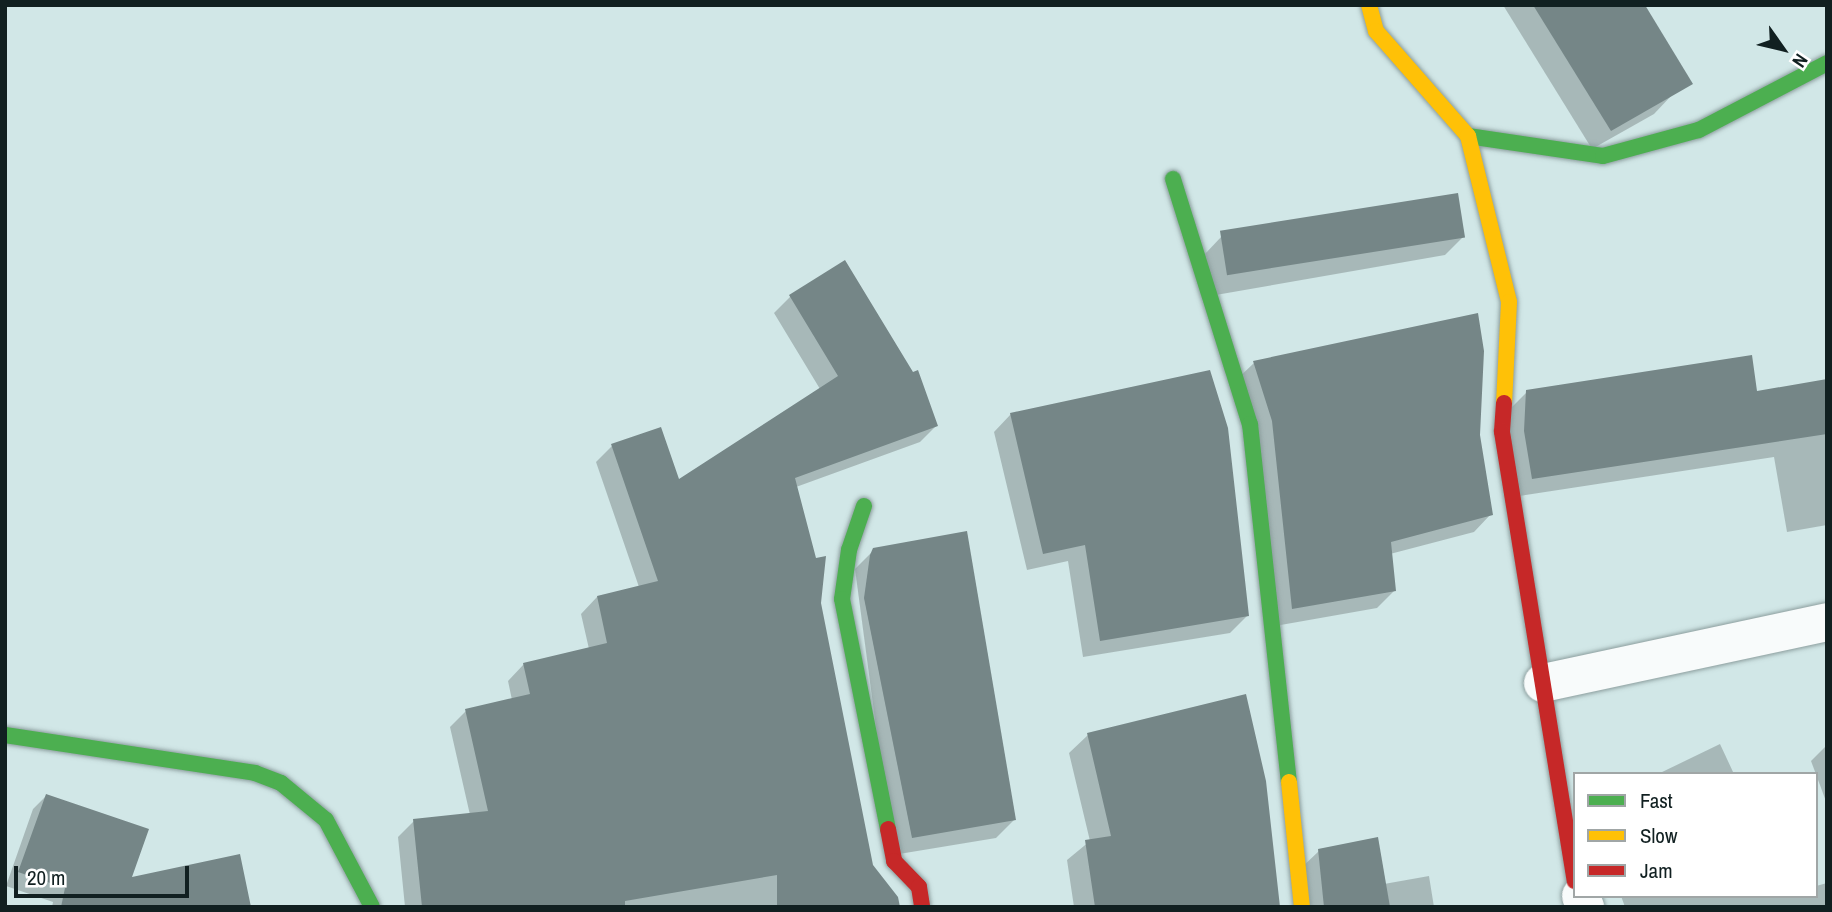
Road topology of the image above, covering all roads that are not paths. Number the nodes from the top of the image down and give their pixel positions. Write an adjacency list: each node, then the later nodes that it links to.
1 (1369, 5): 3 (street)
2 (1827, 63): 3 (street)
3 (1468, 136): 7 (street)
4 (1173, 179): 12 (street)
5 (864, 506): 11 (street)
6 (1827, 622): 7 (street)
7 (1543, 683): 9 (street)
8 (5, 735): 10 (street)
9 (1573, 869)
10 (372, 907)
11 (922, 907)
12 (1301, 907)

